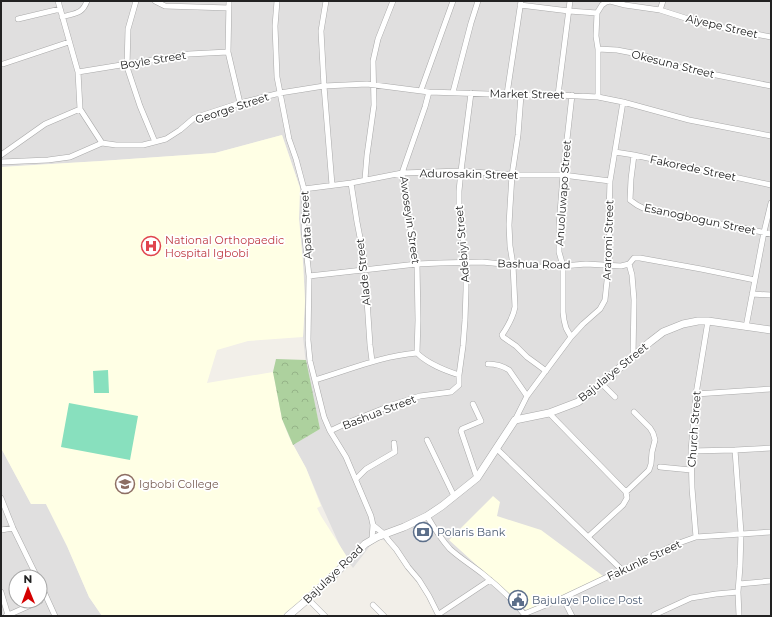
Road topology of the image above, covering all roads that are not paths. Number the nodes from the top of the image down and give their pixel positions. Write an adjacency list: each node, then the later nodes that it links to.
1 (58, 1): 16 (street)
2 (86, 1): 20 (street)
3 (136, 1): 27 (street)
4 (155, 1): 15 (street)
5 (229, 1): 15 (street)
6 (277, 1): 35 (street, Apata Street)
7 (326, 1): 30 (street)
8 (393, 1): 29 (street)
9 (453, 1): 32 (street)
10 (478, 1): 34 (street)
11 (570, 1): 18 (street)
12 (610, 1): 17 (street, Aiyepe Street); 19 (street, Aiyepe Street)
13 (663, 1): 17 (street)
14 (520, 3): 18 (street); 37 (street)
15 (228, 8): 25 (street)
16 (60, 9): 20 (street); 21 (street)
17 (660, 10): 22 (street, Aiyepe Street)
18 (569, 11): 19 (street); 38 (street)
19 (597, 13): 24 (street)
20 (62, 17): 23 (street)
21 (18, 19)
22 (771, 37)
23 (70, 42): 26 (street); 28 (street)
24 (598, 49): 31 (street, Okesuna Street); 41 (street)
25 (228, 52): 27 (street, Boyle Street); 43 (street)
26 (3, 64)
27 (128, 64): 28 (street, Boyle Street); 46 (street)
28 (78, 72): 44 (street)
29 (373, 84): 30 (street, Market Street); 32 (street, Market Street); 56 (street)
30 (324, 86): 35 (street, Market Street); 59 (street)
31 (771, 86)
32 (421, 90): 33 (street, Market Street)
33 (429, 92): 34 (street, Market Street); 53 (street, Awoseyin Street)
34 (453, 92): 36 (street, Market Street)
35 (280, 93): 43 (street, George Street); 61 (street, Apata Street)
36 (472, 93): 37 (street, Market Street); 52 (street, Adebiyi Street)
37 (508, 94): 39 (street, Market Street)
38 (558, 94): 39 (street, Market Street); 40 (street, Market Street)
39 (521, 95): 54 (street)
40 (572, 95): 41 (street, Market Street); 55 (street, Anuoluwapo Street)
41 (598, 97): 42 (street, Market Street)
42 (623, 102): 45 (street, Market Street); 48 (street, Araromi Street)
43 (240, 104): 46 (street, George Street)
44 (80, 109): 47 (street); 49 (street)
45 (771, 136)
46 (155, 142): 47 (street, George Street)
47 (102, 143): 51 (street, George Street)
48 (615, 152): 50 (street, Fakorede Street); 57 (street, Araromi Street)
49 (1, 155)
50 (634, 155): 60 (street, Fakorede Street); 63 (street, Esanogbogun Street)
51 (1, 162)
52 (461, 171): 53 (street, Adurosakin Street); 54 (street, Adurosakin Street); 65 (street, Adebiyi Street)
53 (402, 173): 56 (street, Adurosakin Street); 66 (street, Awoseyin Street)
54 (512, 175): 55 (street, Adurosakin Street); 68 (street)
55 (563, 175): 57 (street, Adurosakin Street); 70 (street, Anuoluwapo Street)
56 (365, 179): 58 (street, Adurosakin Street)
57 (610, 181): 69 (street, Araromi Street)
58 (351, 183): 59 (street, Adurosakin Street); 71 (street, Alade Street)
59 (332, 185): 61 (street, Adurosakin Street)
60 (771, 185)
61 (304, 188): 72 (street, Apata Street)
62 (771, 203): 63 (street)
63 (764, 232): 64 (street, Esanogbogun Street); 73 (street)
64 (771, 234)
65 (466, 262): 66 (street, Bashua Road); 68 (street, Bashua Road); 85 (street, Adebiyi Street)
66 (417, 264): 71 (street, Bashua Road); 80 (street, Awoseyin Street)
67 (629, 264): 69 (street, Bashua Road); 73 (street, Bashua Road); 81 (street)
68 (513, 265): 70 (street, Bashua Road); 84 (street)
69 (608, 265): 70 (street, Bashua Road); 79 (street, Araromi Street)
70 (563, 266): 79 (street, Anuoluwapo Street)
71 (365, 270): 72 (street, Bashua Road); 82 (street, Alade Street)
72 (308, 276): 86 (street, Apata Street)
73 (756, 280): 74 (street)
74 (752, 294): 75 (street); 77 (street)
75 (771, 295)
76 (708, 321): 77 (street, Bajulaiye Street); 81 (street, Bajulaiye Street); 90 (street, Church Street)
77 (746, 327): 78 (street, Bajulaiye Street)
78 (771, 330)
79 (570, 337): 84 (street, Araromi Street)
80 (416, 353): 82 (street); 85 (street)
81 (633, 356): 87 (street, Bajulaiye Street)
82 (372, 361): 86 (street)
83 (488, 364): 91 (street)
84 (546, 371): 91 (street, Araromi Street)
85 (458, 376): 89 (street, Adebiyi Street)
86 (315, 380): 97 (street, Apata Street)
87 (601, 383): 92 (street); 95 (street, Bajulaiye Street)
88 (771, 389): 90 (street)
89 (451, 392): 97 (street, Bashua Street)
90 (696, 394): 103 (street, Church Street)
91 (527, 396): 96 (street, Araromi Street)
92 (615, 397)
93 (473, 404): 106 (street)
94 (634, 412): 108 (street)
95 (549, 413): 96 (street, Bajulaiye Street); 108 (street)
96 (515, 420): 100 (street)
97 (329, 429): 107 (street, Apata Street)
98 (426, 440): 109 (street)
99 (394, 443): 107 (street)
100 (497, 448): 106 (street); 118 (street)
101 (771, 448): 102 (street)
102 (735, 450): 103 (street); 116 (street)
103 (691, 451): 105 (street, Church Street)
104 (660, 467): 105 (street)
105 (691, 470): 119 (street, Church Street)
106 (477, 478): 109 (street)
107 (356, 479): 112 (street, Apata Street)
108 (626, 492): 118 (street)
109 (454, 496): 111 (street)
110 (1, 498): 113 (street)
111 (427, 516): 117 (street, Bajulaye Road); 123 (street)
112 (373, 525): 117 (street); 120 (street)
113 (13, 528): 114 (street); 121 (street)
114 (1, 530)
115 (771, 532): 116 (street, Fakunle Street)
116 (740, 533): 119 (street, Fakunle Street); 125 (street)
117 (384, 534): 120 (street, Bajulaye Road); 133 (street)
118 (588, 537): 122 (street)
119 (696, 537): 122 (street, Fakunle Street)
120 (372, 539): 129 (street, Bajulaye Road)
121 (33, 569)
122 (622, 570): 128 (street, Fakunle Street)
123 (490, 580): 133 (street); 134 (street)
124 (771, 581): 125 (street)
125 (739, 584): 127 (street)
126 (1, 592): 136 (street)
127 (738, 592): 135 (street); 142 (street)
128 (563, 598): 134 (street, Fakunle Street); 141 (street)
129 (308, 599): 138 (street, Bajulaye Road); 139 (street)
130 (48, 600): 137 (street)
131 (373, 605): 140 (street)
132 (23, 609): 136 (street)
133 (439, 615)
134 (524, 615)
135 (654, 615)
136 (8, 616)
137 (55, 616)
138 (288, 616)
139 (325, 616)
140 (384, 616)
141 (572, 616)
142 (739, 616)

